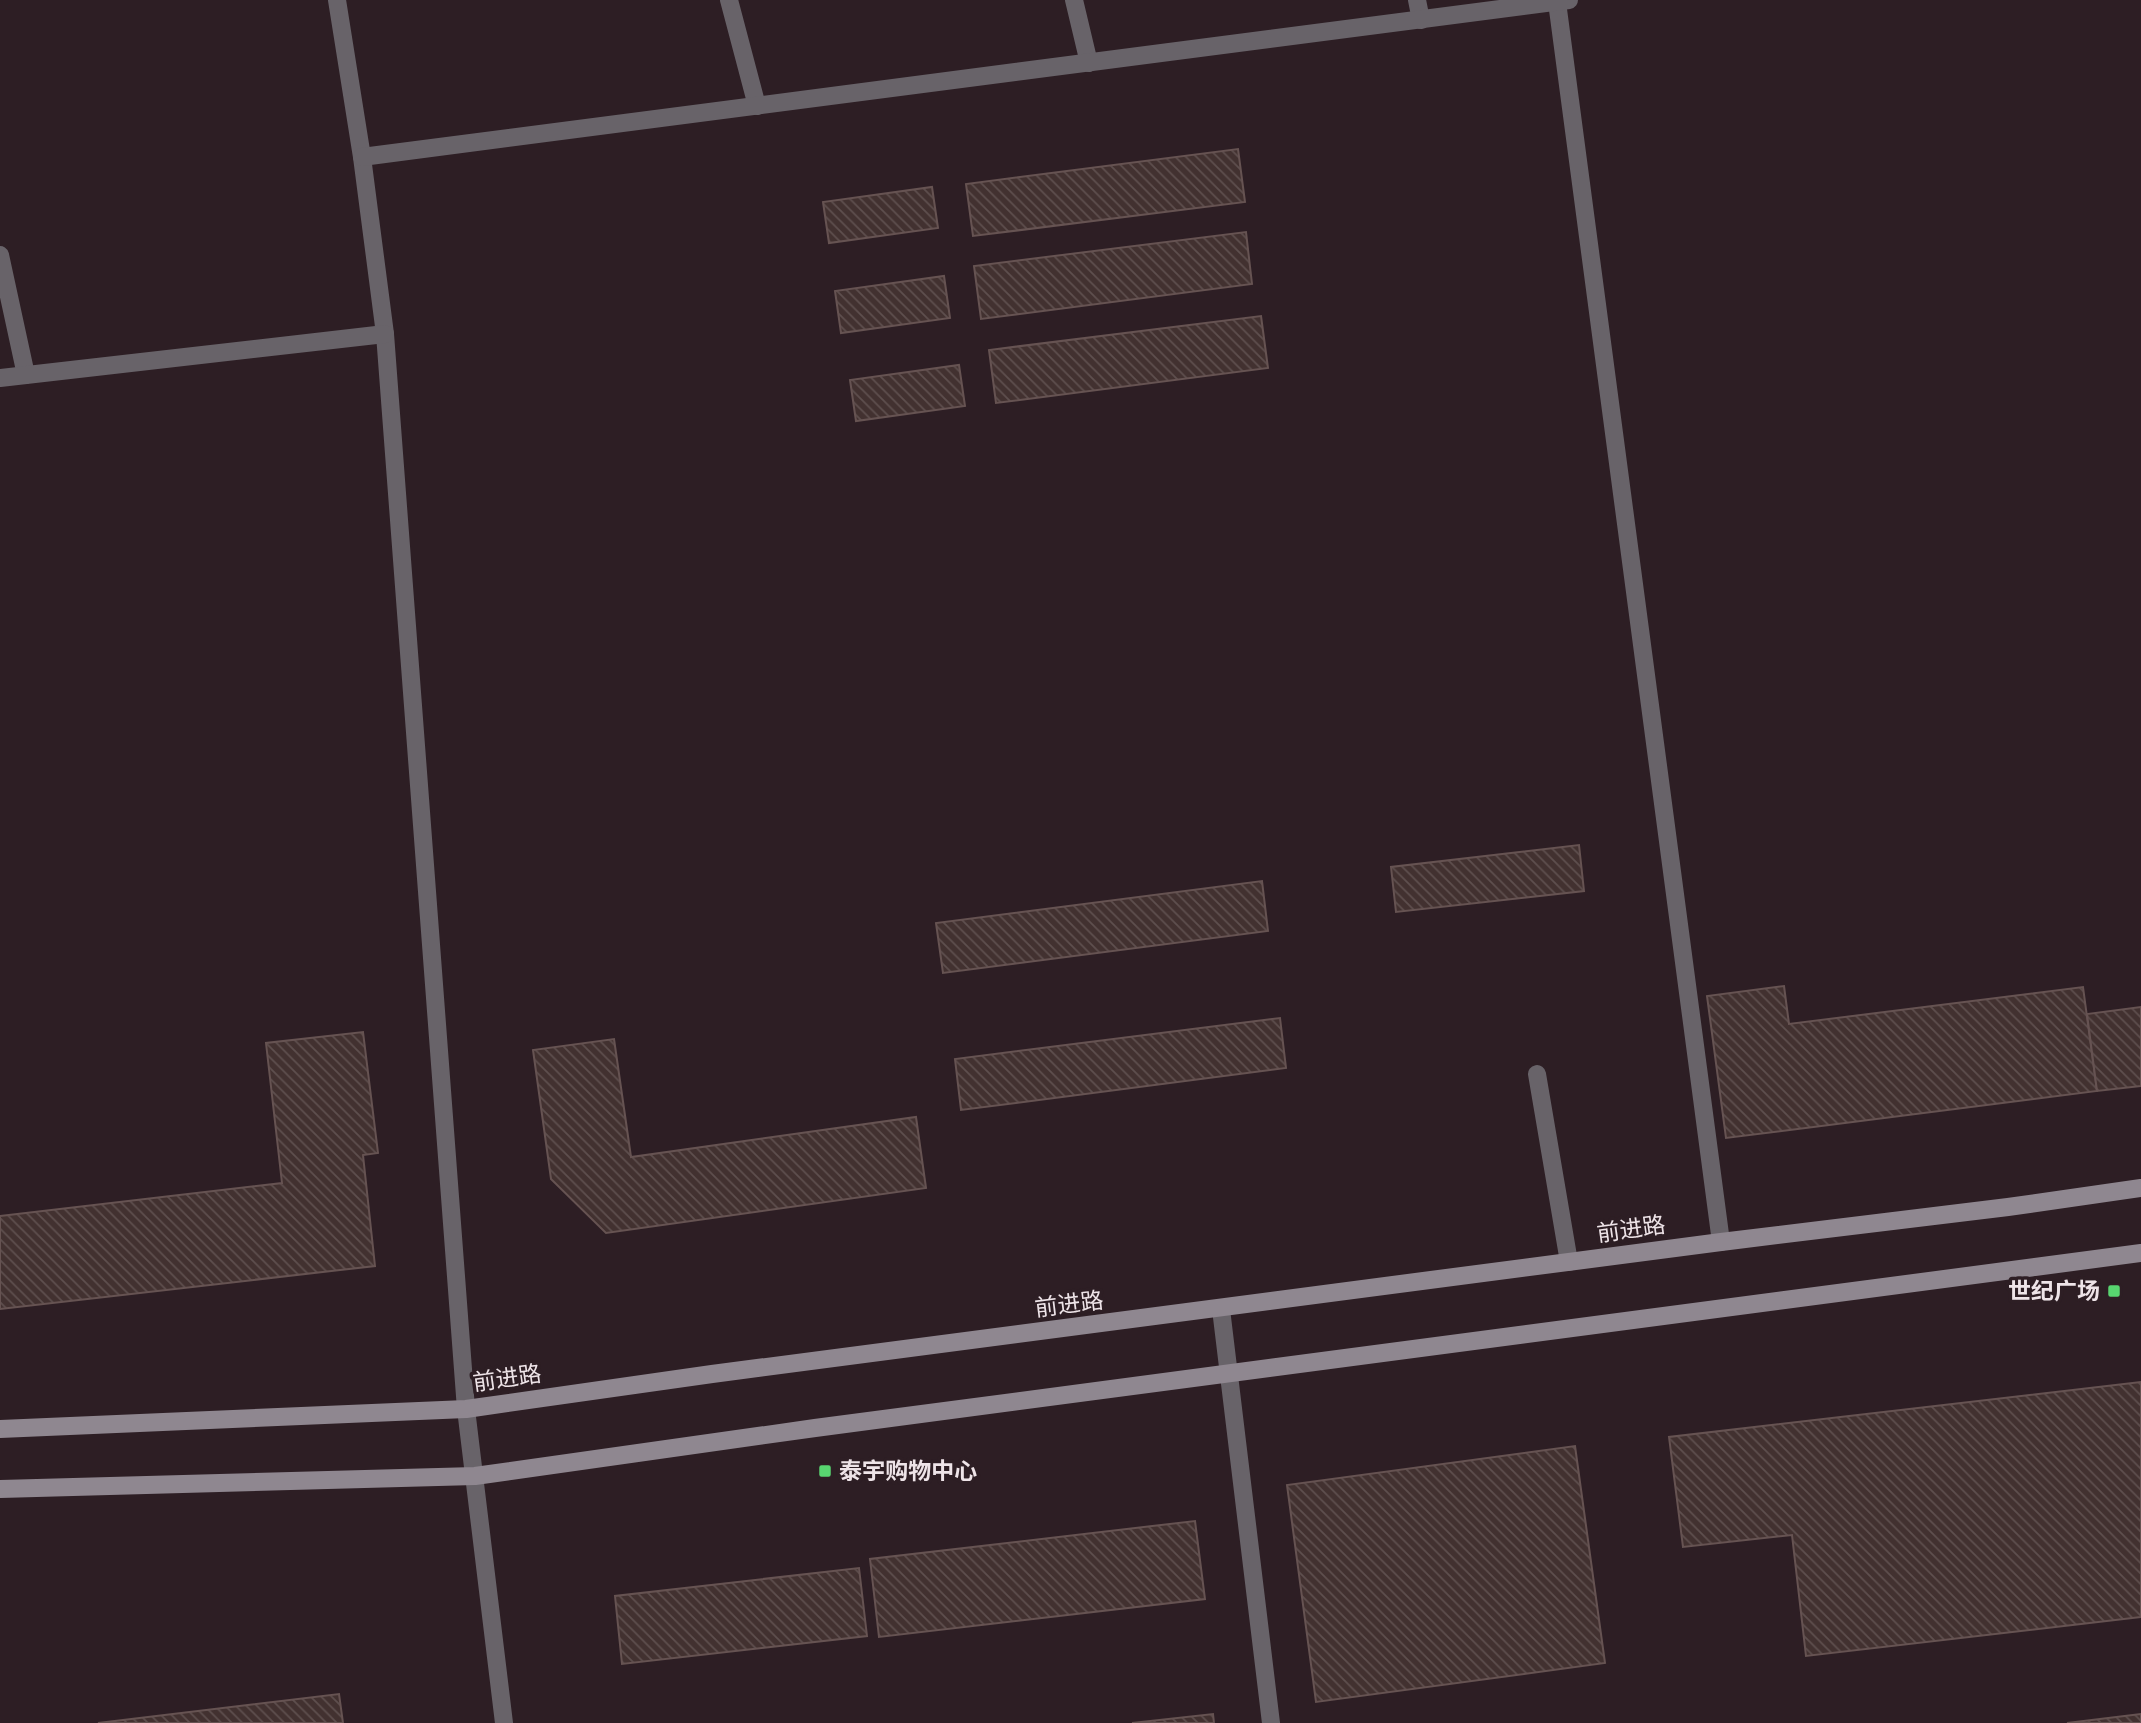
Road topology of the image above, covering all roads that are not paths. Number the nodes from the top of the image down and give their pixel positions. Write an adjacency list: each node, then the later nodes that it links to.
1 (337, 0): 9 (street)
2 (729, 0): 8 (street)
3 (1074, 0): 7 (street)
4 (1416, 0): 6 (street)
5 (1563, 1): 6 (street); 16 (street)
6 (1421, 20): 7 (street)
7 (1089, 63): 8 (street)
8 (757, 106): 9 (street)
9 (362, 157): 11 (street)
10 (0, 255): 12 (street)
11 (385, 334): 12 (street); 21 (street)
12 (26, 375): 13 (street)
13 (0, 378)
14 (1537, 1074): 18 (street)
15 (2141, 1188): 16 (main road, 前进路)
16 (1721, 1241): 18 (main road, 前进路)
17 (2141, 1253): 20 (main road)
18 (1569, 1262): 19 (main road, 前进路)
19 (1221, 1309): 20 (street); 21 (main road, 前进路)
20 (1229, 1375): 23 (main road); 26 (street)
21 (466, 1409): 22 (main road, 前进路); 23 (street)
22 (0, 1429)
23 (474, 1476): 24 (main road); 25 (street)
24 (0, 1489)
25 (504, 1723)
26 (1271, 1723)

